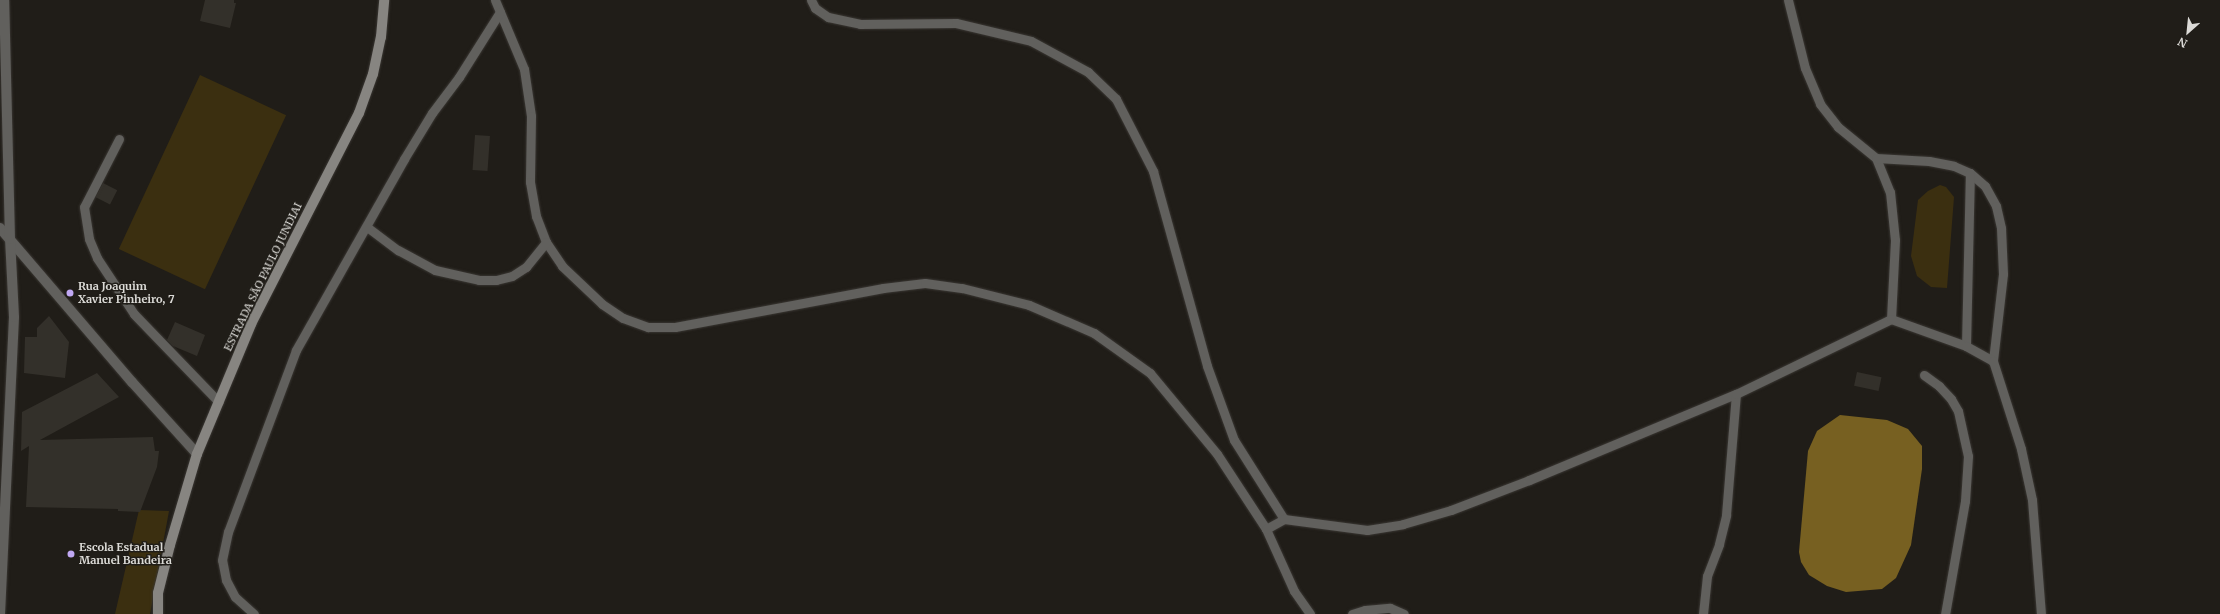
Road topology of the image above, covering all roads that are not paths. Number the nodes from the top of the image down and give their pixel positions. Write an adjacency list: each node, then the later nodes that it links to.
1 (4, 0): 12 (street)
2 (384, 0): 19 (main road, ESTRADA SÃO PAULO JUNDIAI)
3 (495, 0): 6 (lane)
4 (811, 0): 23 (lane)
5 (1788, 0): 8 (lane)
6 (500, 12): 10 (lane); 13 (lane)
7 (119, 139): 19 (lane)
8 (1876, 158): 9 (lane); 14 (lane)
9 (1970, 173): 15 (lane); 16 (lane)
10 (367, 227): 13 (lane); 27 (lane)
11 (0, 228): 12 (street)
12 (10, 239): 20 (street); 22 (street)
13 (546, 242): 24 (lane)
14 (1891, 318): 15 (lane); 18 (lane)
15 (1966, 346): 16 (lane)
16 (1993, 361): 33 (lane)
17 (1924, 375): 32 (lane)
18 (1736, 394): 23 (lane); 31 (lane)
19 (219, 402): 22 (main road, ESTRADA SÃO PAULO JUNDIAI)
20 (9, 416): 21 (street); 25 (street)
21 (0, 431)
22 (197, 454): 26 (main road, ESTRADA SÃO PAULO JUNDIAI)
23 (1284, 519): 24 (lane)
24 (1266, 529): 28 (lane)
25 (0, 614)
26 (158, 614)
27 (254, 614)
28 (1310, 614)
29 (1352, 614): 30 (lane)
30 (1404, 614)
31 (1703, 614)
32 (1945, 614)
33 (2041, 614)

